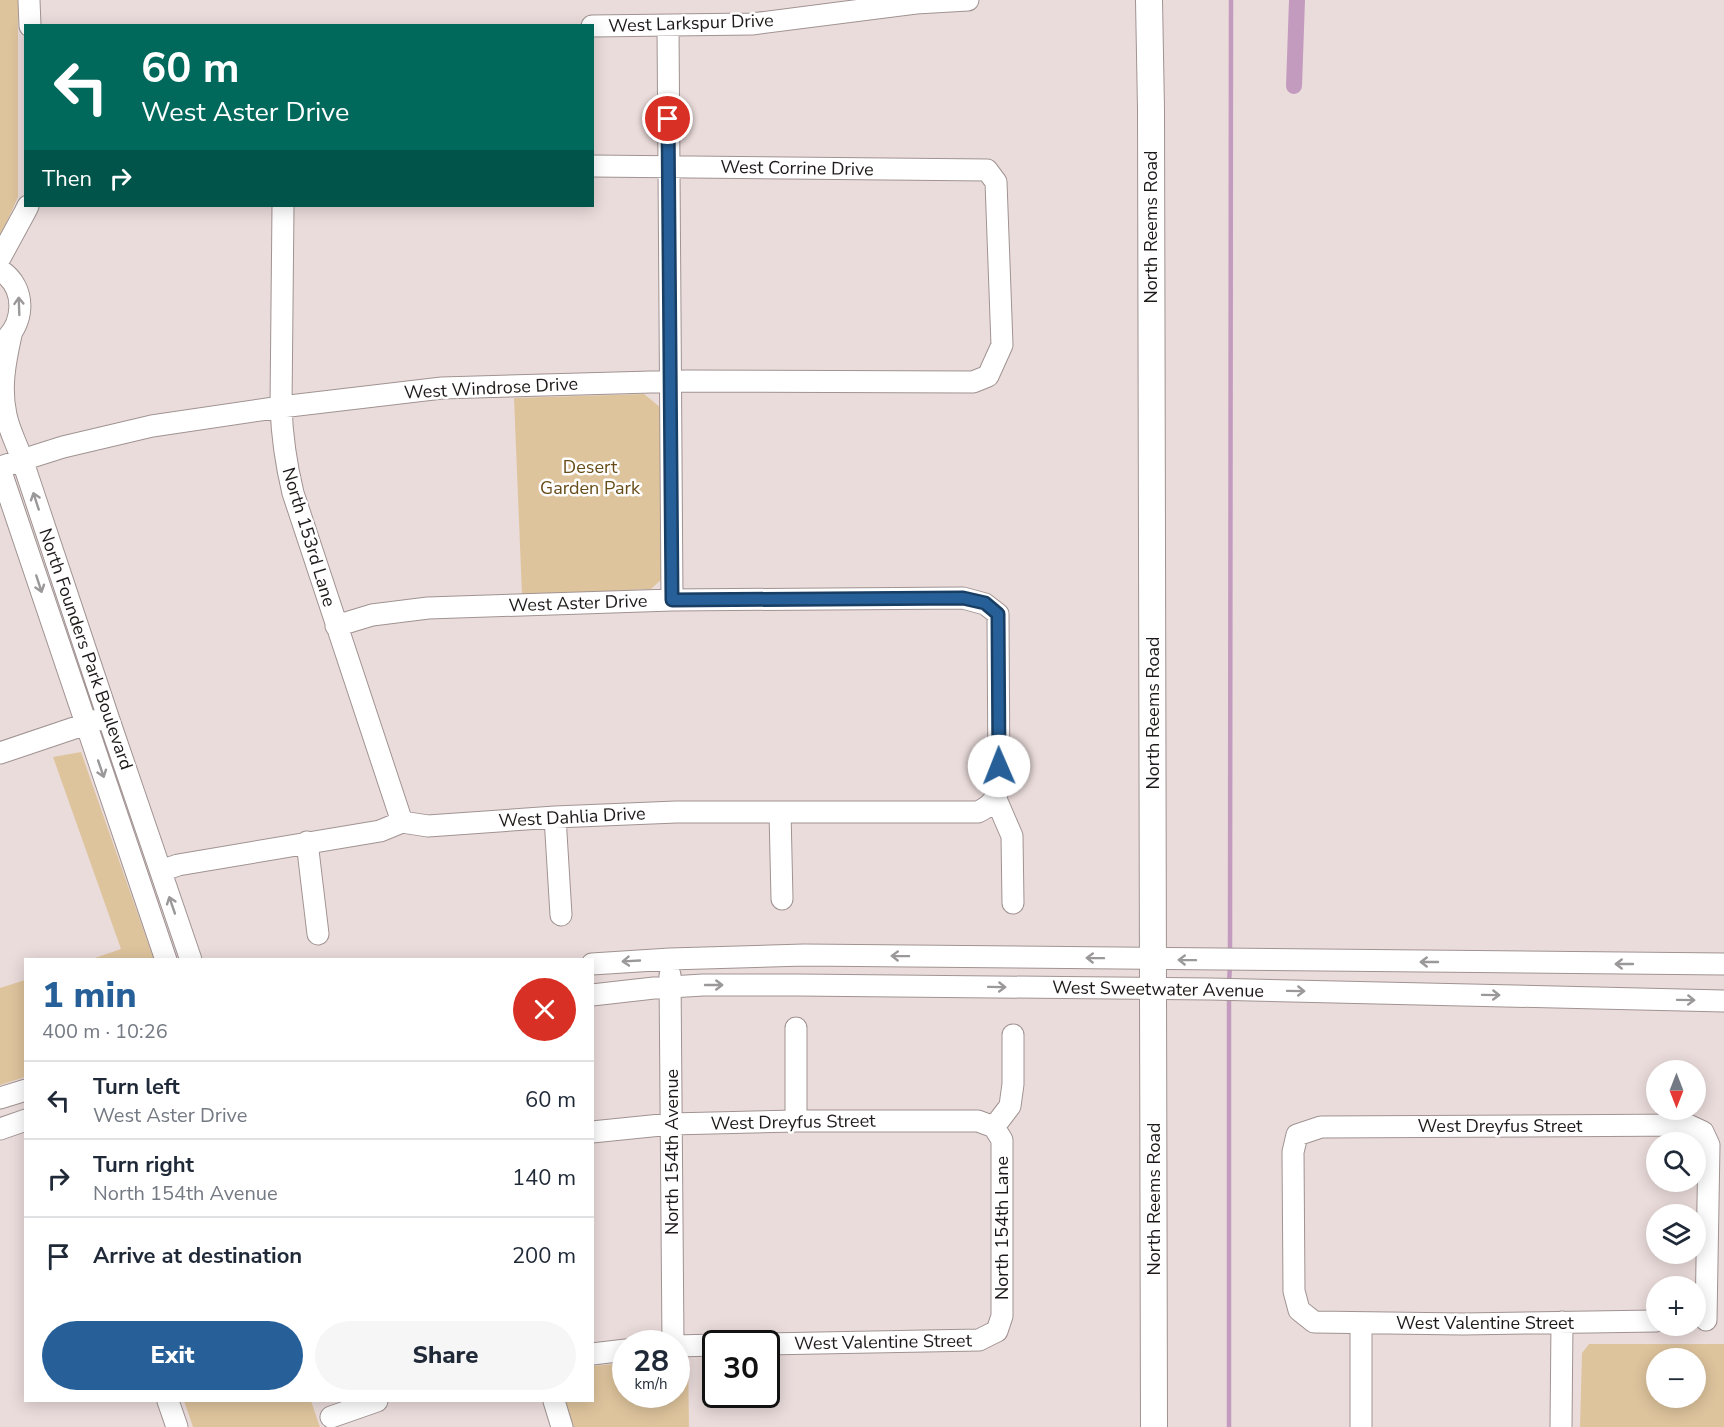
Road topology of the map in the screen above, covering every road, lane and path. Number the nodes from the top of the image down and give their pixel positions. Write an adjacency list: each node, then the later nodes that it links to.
1 (29, 0): 4 (street)
2 (968, 0): 6 (street, West Larkspur Drive)
3 (1149, 0): 37 (main road, North Reems Road)
4 (30, 24)
5 (594, 26): 6 (street, West Larkspur Drive)
6 (668, 26): 8 (street)
7 (594, 166): 8 (street, West Corrine Drive)
8 (668, 166): 14 (street, West Corrine Drive); 15 (street)
9 (27, 207): 11 (street)
10 (283, 207): 16 (street, North 153rd Lane)
11 (0, 258)
12 (0, 270): 13 (street, North Founders Park Boulevard, one-way to 12)
13 (5, 340): 17 (street, North Founders Park Boulevard)
14 (988, 376): 15 (street, West Windrose Drive)
15 (669, 381): 16 (street, West Windrose Drive); 19 (street)
16 (281, 407): 17 (street, West Windrose Drive); 20 (street, North 153rd Lane)
17 (22, 459): 18 (street, West Windrose Drive); 21 (street, North Founders Park Boulevard, one-way to 17)
18 (0, 468): 22 (street, North Founders Park Boulevard, one-way to 22)
19 (672, 600): 20 (street, West Aster Drive); 24 (street, West Aster Drive)
20 (336, 626): 27 (street, North 153rd Lane)
21 (108, 717): 22 (street); 29 (street, North Founders Park Boulevard)
22 (86, 724): 23 (street); 34 (street, North Founders Park Boulevard, one-way to 34)
23 (0, 753)
24 (992, 803): 25 (street, West Dahlia Drive); 31 (street)
25 (780, 812): 26 (street, West Dahlia Drive); 30 (street)
26 (555, 817): 27 (street, West Dahlia Drive); 32 (street)
27 (402, 822): 28 (street, West Dahlia Drive)
28 (307, 842): 29 (street, West Dahlia Drive); 33 (street)
29 (161, 871): 35 (street, North Founders Park Boulevard, one-way to 29)
30 (782, 899)
31 (1013, 903)
32 (561, 915)
33 (318, 934)
34 (165, 958)
35 (190, 958)
36 (670, 959): 37 (street, West Sweetwater Avenue, one-way to 36); 38 (street, West Sweetwater Avenue, one-way to 38); 40 (street, North 154th Avenue)
37 (1153, 959): 39 (street, West Sweetwater Avenue, one-way to 37); 41 (main road, North Reems Road)
38 (594, 964)
39 (1724, 964)
40 (670, 987): 41 (street, West Sweetwater Avenue, one-way to 41); 42 (street, West Sweetwater Avenue); 50 (street, North 154th Avenue)
41 (1153, 989): 43 (street, West Sweetwater Avenue, one-way to 43); 70 (main road, North Reems Road)
42 (594, 995)
43 (1724, 1001)
44 (796, 1028): 49 (street)
45 (1013, 1035): 51 (street)
46 (24, 1091): 47 (street)
47 (0, 1098)
48 (24, 1121): 52 (street)
49 (796, 1121): 50 (street, West Dreyfus Street); 51 (street, West Dreyfus Street)
50 (671, 1124): 53 (street, West Dreyfus Street); 59 (street, North 154th Avenue)
51 (994, 1127): 60 (street, North 154th Lane)
52 (0, 1129)
53 (594, 1132)
54 (1708, 1320): 56 (street, West Dreyfus Street)
55 (1646, 1321): 57 (street, West Valentine Street)
56 (1314, 1322): 58 (street, West Valentine Street)
57 (1562, 1322): 58 (street, West Valentine Street); 72 (street)
58 (1361, 1323): 71 (street)
59 (675, 1330)
60 (997, 1331): 61 (street, West Valentine Street)
61 (780, 1344)
62 (612, 1352): 63 (street)
63 (594, 1354)
64 (168, 1402): 68 (street)
65 (374, 1402): 67 (street)
66 (554, 1402): 69 (street)
67 (330, 1415)
68 (176, 1427)
69 (562, 1427)
70 (1154, 1427)
71 (1361, 1427)
72 (1561, 1427)

